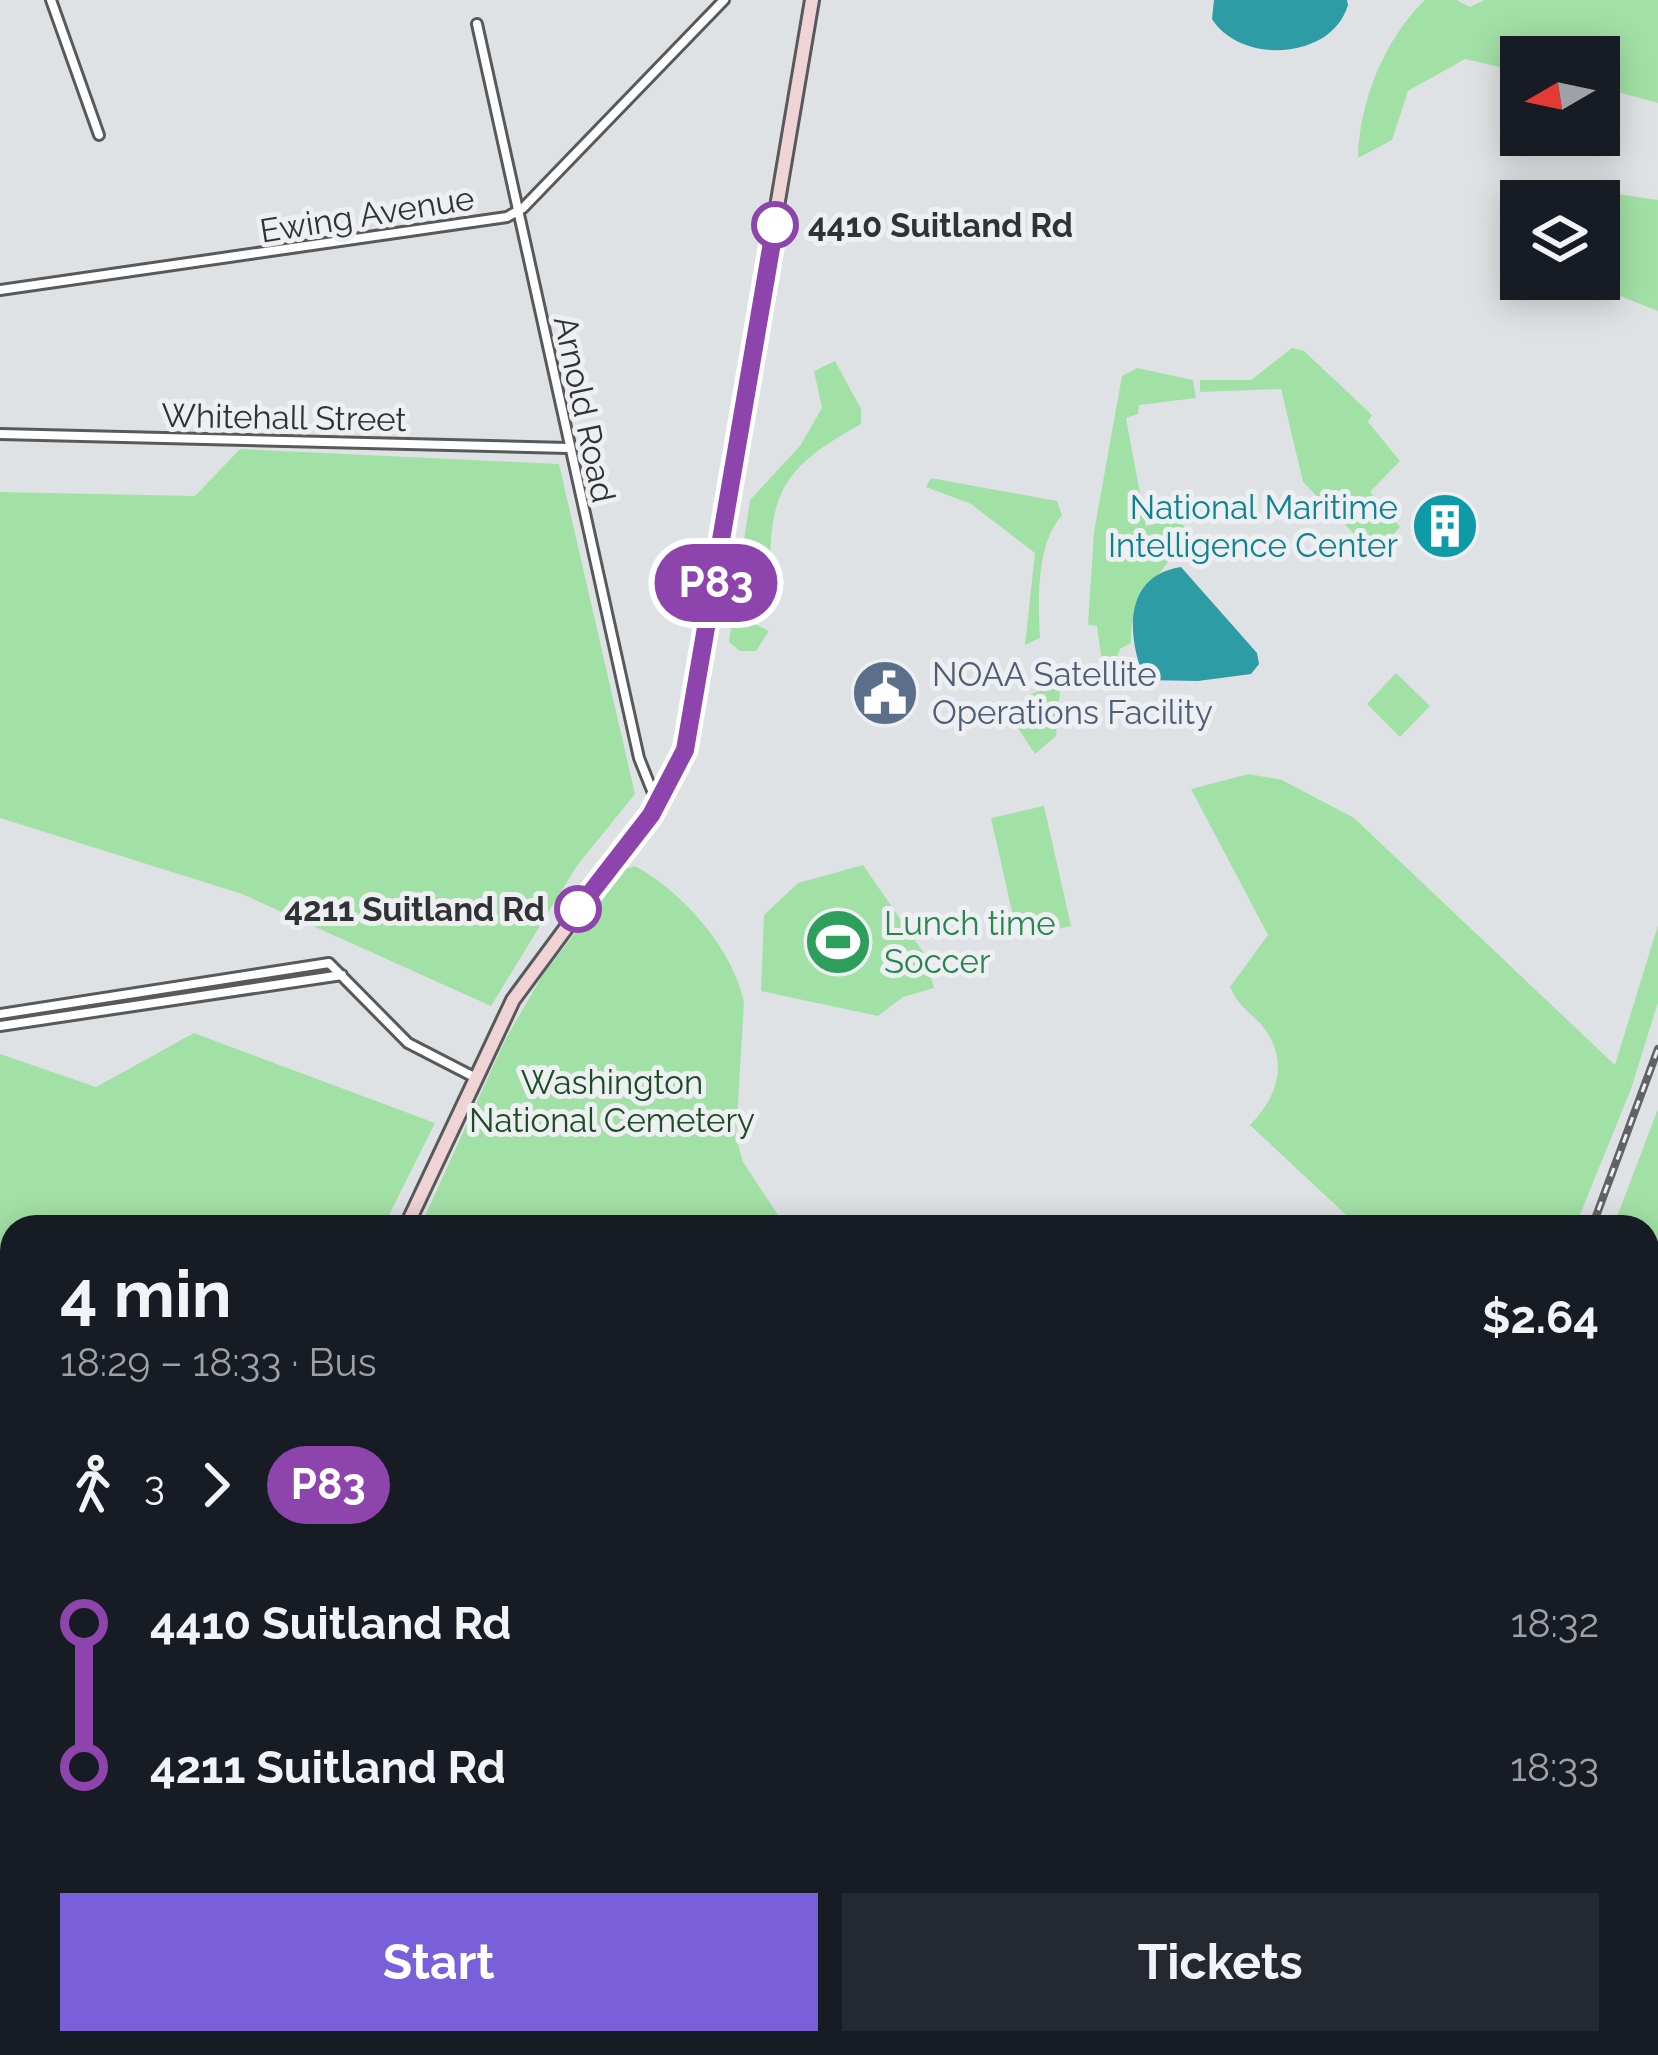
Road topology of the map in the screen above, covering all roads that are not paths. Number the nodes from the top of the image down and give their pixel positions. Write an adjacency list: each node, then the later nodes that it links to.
1 (51, 0): 5 (street)
2 (724, 0): 6 (street, Ewing Avenue)
3 (812, 0): 10 (main road)
4 (477, 24): 6 (street, Arnold Road)
5 (99, 134)
6 (518, 212): 7 (street, Ewing Avenue); 9 (street, Arnold Road)
7 (0, 290)
8 (0, 434): 9 (street, Whitehall Street)
9 (568, 448): 10 (street, Arnold Road)
10 (662, 798): 14 (main road)
11 (344, 975): 12 (street); 13 (street); 14 (street)
12 (0, 1014)
13 (0, 1026)
14 (474, 1077): 15 (main road)
15 (411, 1215)

